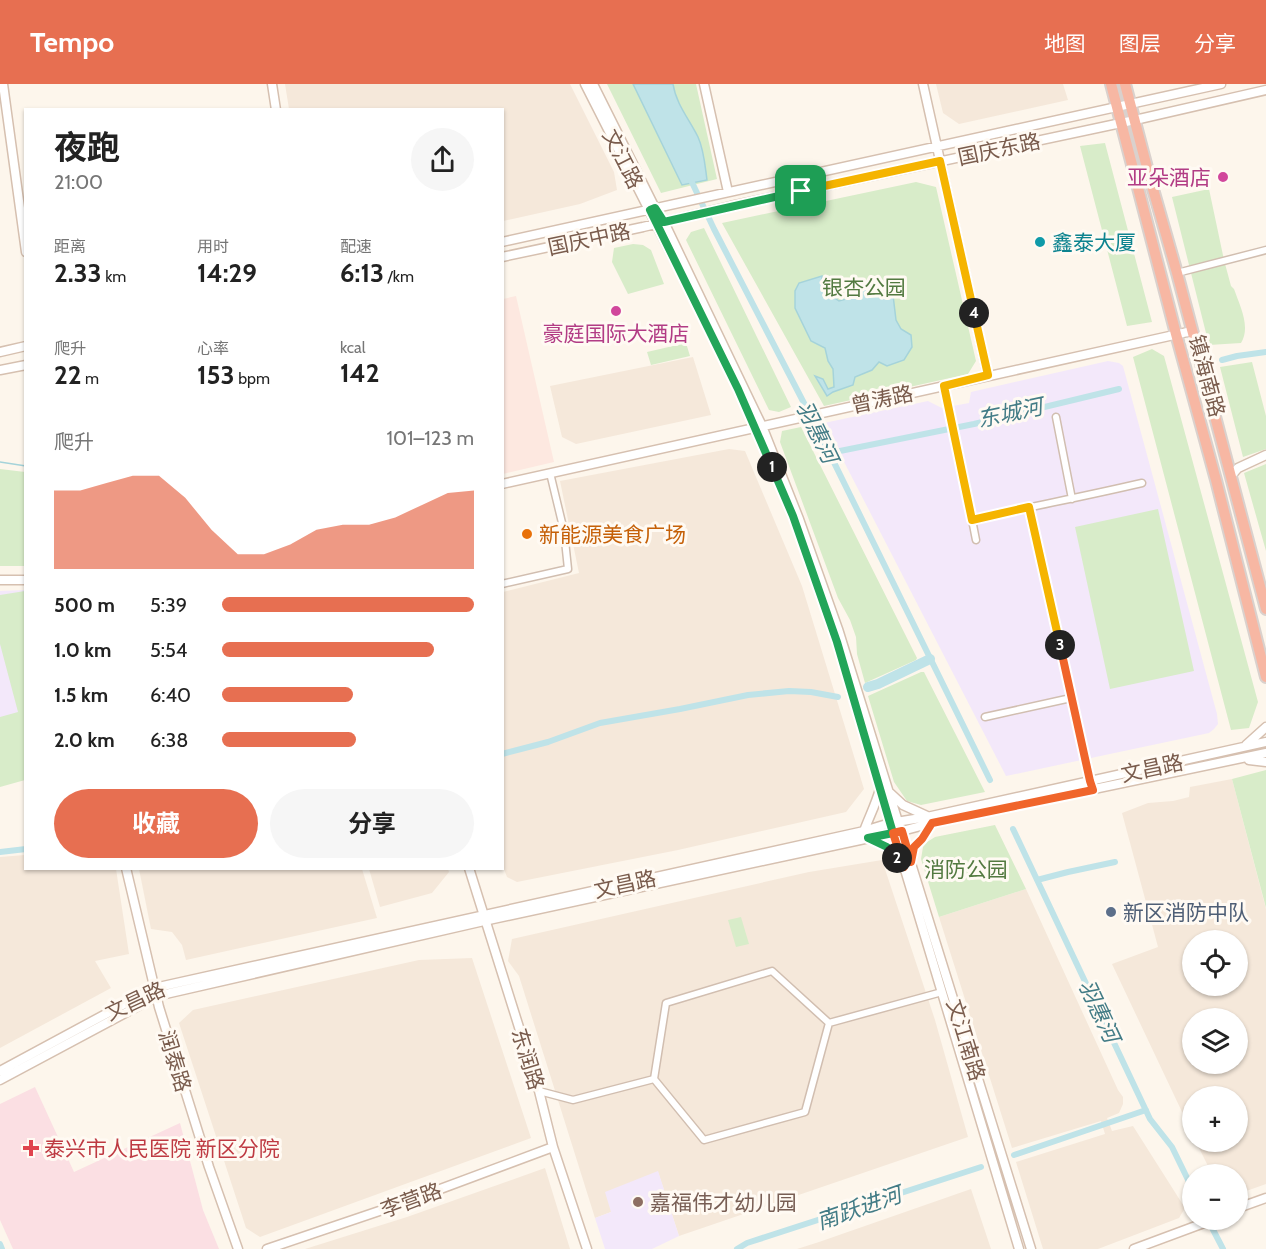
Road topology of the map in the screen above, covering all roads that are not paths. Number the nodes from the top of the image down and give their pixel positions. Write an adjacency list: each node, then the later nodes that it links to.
1 (3, 84): 22 (main road)
2 (272, 84): 13 (main road)
3 (585, 84): 19 (main road, 文江路)
4 (593, 84): 19 (main road)
5 (705, 84): 18 (main road)
6 (923, 84): 16 (main road)
7 (1111, 84): 12 (highway, 镇海南路)
8 (1125, 84): 11 (highway, 镇海南路)
9 (1221, 84): 11 (main road, 国庆东路)
10 (1266, 90): 14 (main road, 国庆东路)
11 (1130, 104): 12 (main road, 国庆东路); 14 (highway, 镇海南路)
12 (1118, 107): 15 (highway, 镇海南路); 16 (main road, 国庆东路)
13 (276, 108)
14 (1135, 120): 15 (main road, 国庆东路); 26 (highway, 镇海南路)
15 (1122, 122): 17 (main road, 国庆东路); 28 (highway, 镇海南路)
16 (937, 146): 17 (main road); 18 (main road, 国庆东路)
17 (940, 161): 20 (main road, 国庆东路); 33 (main road)
18 (728, 192): 19 (main road, 国庆东路)
19 (652, 209): 21 (main road, 文江路); 23 (main road, 国庆东路)
20 (675, 219): 21 (main road, 国庆中路)
21 (660, 223): 25 (main road, 国庆中路); 36 (main road, 文江路)
22 (24, 237)
23 (504, 242)
24 (1266, 250): 26 (street)
25 (504, 257)
26 (1177, 273): 27 (highway, 镇海南路)
27 (1192, 331): 28 (main road, 曾涛路); 39 (highway, 镇海南路)
28 (1176, 334): 33 (main road, 曾涛路); 50 (highway, 镇海南路)
29 (24, 346): 30 (main road)
30 (0, 352)
31 (24, 365): 32 (main road)
32 (0, 370)
33 (988, 375): 34 (main road, 曾涛路)
34 (944, 386): 36 (main road, 曾涛路); 44 (street)
35 (1056, 417): 42 (street)
36 (758, 427): 38 (main road, 曾涛路); 60 (main road, 文江路)
37 (1266, 455): 39 (main road)
38 (550, 473): 41 (main road, 曾涛路); 48 (street)
39 (1231, 476): 49 (highway, 镇海南路)
40 (1142, 483): 42 (street)
41 (504, 484)
42 (1072, 499): 43 (street)
43 (1029, 507): 44 (street); 51 (street)
44 (972, 520): 45 (street)
45 (975, 540)
46 (0, 580): 47 (main road)
47 (24, 580)
48 (504, 584)
49 (1266, 609)
50 (1266, 677)
51 (1071, 698): 52 (street); 59 (street)
52 (985, 717)
53 (1266, 727): 55 (main road)
54 (1266, 742): 55 (main road, 文昌路)
55 (1242, 748): 59 (main road, 文昌路)
56 (1266, 753): 57 (main road, 文昌路)
57 (1234, 760): 58 (main road); 59 (main road, 文昌路)
58 (1266, 762)
59 (1091, 786): 61 (main road, 文昌路)
60 (884, 790): 61 (main road); 62 (main road, 文江南路); 64 (main road)
61 (930, 820): 62 (main road, 文昌路); 63 (main road, 文昌路); 65 (main road)
62 (894, 822): 63 (main road, 文江南路); 64 (main road, 文昌路)
63 (897, 832): 64 (main road, 文昌路); 65 (main road, 文江南路)
64 (866, 835): 65 (main road); 68 (main road, 文昌路)
65 (908, 865): 70 (main road, 文江南路); 84 (main road, 文江南路)
66 (126, 870): 69 (main road, 润泰路)
67 (470, 870): 68 (main road, 东润路)
68 (483, 919): 69 (main road, 文昌路); 75 (main road, 东润路)
69 (155, 992): 72 (main road, 文昌路); 74 (main road, 文昌路); 80 (main road, 润泰路)
70 (942, 992): 71 (street); 83 (main road, 文江南路)
71 (829, 1023): 73 (street); 73 (street)
72 (0, 1071)
73 (654, 1079): 75 (street)
74 (0, 1080)
75 (538, 1091): 76 (main road, 东润路)
76 (553, 1147): 81 (main road, 李营路); 82 (main road, 东润路)
77 (1266, 1198): 78 (main road)
78 (1248, 1204)
79 (1186, 1230): 85 (main road)
80 (238, 1249)
81 (267, 1249)
82 (587, 1249)
83 (1020, 1249)
84 (1031, 1249)
85 (1134, 1249)

